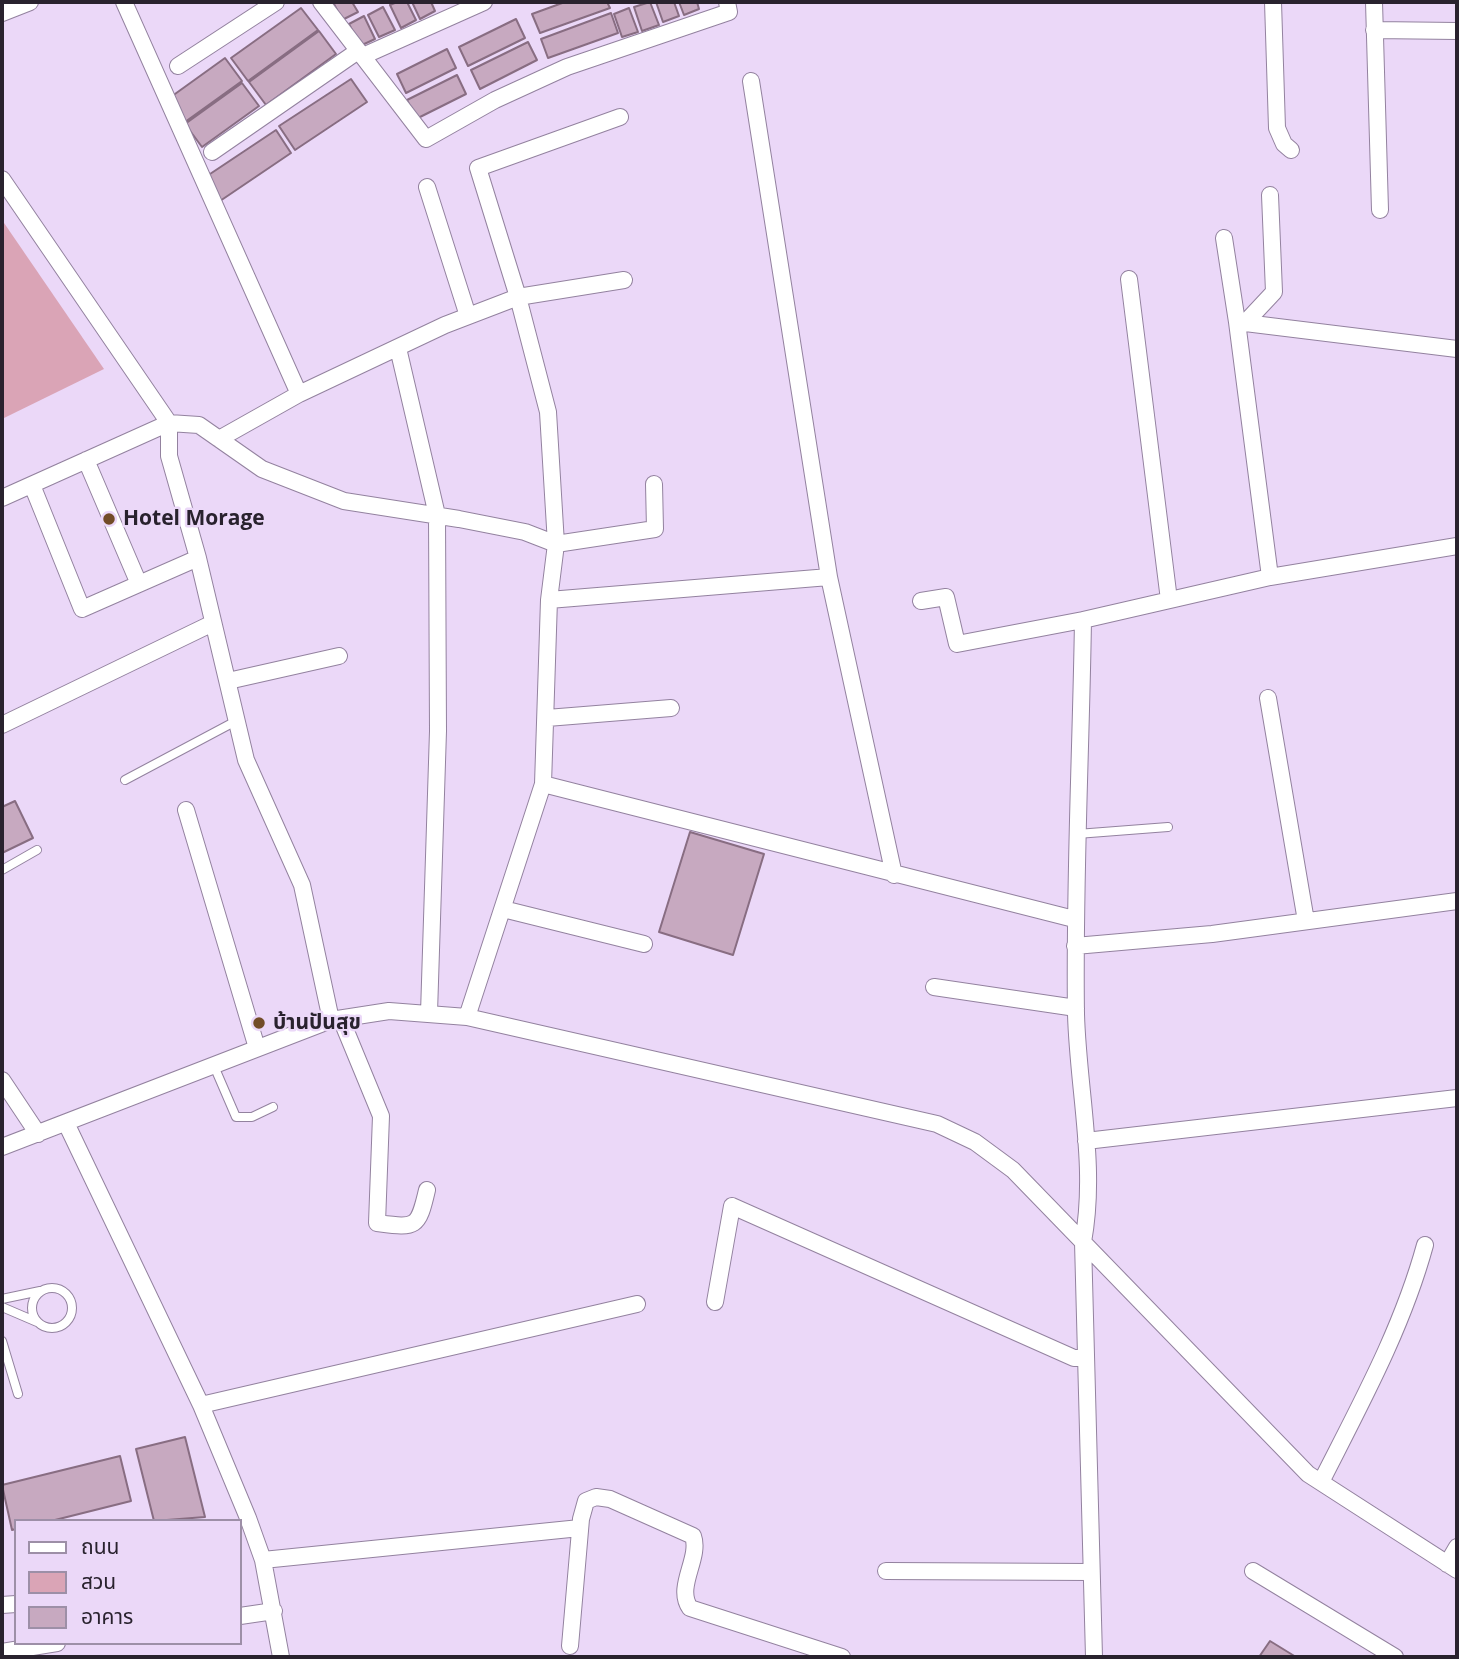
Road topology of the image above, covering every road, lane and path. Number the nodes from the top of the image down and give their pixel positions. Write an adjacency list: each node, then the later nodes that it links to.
1 (30, 2): 9 (street)
2 (124, 2): 30 (street)
3 (276, 2): 13 (street)
4 (321, 2): 12 (street)
5 (484, 2): 12 (street)
6 (727, 2): 12 (street)
7 (1273, 2): 16 (street)
8 (1374, 2): 10 (street)
9 (2, 13)
10 (1374, 30): 11 (street); 21 (street)
11 (1457, 31)
12 (360, 53): 17 (street)
13 (178, 66)
14 (751, 81): 41 (street)
15 (620, 117): 25 (street)
16 (1291, 150)
17 (212, 152)
18 (2, 179): 31 (street)
19 (426, 187): 26 (street)
20 (1270, 195): 27 (street)
21 (1380, 209)
22 (1224, 238): 27 (street)
23 (1129, 279): 45 (street)
24 (624, 281): 25 (street)
25 (518, 297): 26 (street); 38 (street)
26 (468, 316): 28 (street)
27 (1241, 322): 29 (street); 42 (street)
28 (398, 348): 30 (street); 37 (street)
29 (1457, 349)
30 (299, 394): 32 (street)
31 (169, 423): 32 (street); 33 (street); 40 (street)
32 (219, 439): 37 (street)
33 (86, 460): 35 (street); 43 (street)
34 (654, 484): 38 (street)
35 (32, 485): 36 (street); 43 (street)
36 (2, 498)
37 (437, 515): 38 (street); 72 (street)
38 (556, 544): 44 (street)
39 (1457, 546): 42 (street)
40 (198, 558): 43 (street); 48 (street)
41 (829, 577): 44 (street); 63 (street)
42 (1270, 577): 45 (street)
43 (139, 584)
44 (549, 600): 53 (street)
45 (1169, 600): 47 (street)
46 (921, 601): 47 (street)
47 (1083, 620): 60 (street)
48 (214, 623): 50 (street); 55 (street)
49 (339, 656): 50 (street)
50 (228, 681): 54 (street)
51 (1268, 698): 67 (street)
52 (671, 708): 53 (street)
53 (547, 718): 57 (street)
54 (239, 720): 56 (lane); 74 (street)
55 (2, 724)
56 (125, 780)
57 (543, 784): 63 (street); 65 (street)
58 (186, 810): 75 (street)
59 (1168, 827): 60 (lane)
60 (1077, 834): 66 (street)
61 (37, 850): 62 (lane)
62 (2, 870)
63 (894, 874): 66 (street)
64 (1457, 901): 67 (street)
65 (503, 909): 68 (street); 73 (street)
66 (1074, 919): 69 (street)
67 (1306, 921): 69 (street)
68 (644, 943)
69 (1075, 946): 71 (street)
70 (934, 987): 71 (street)
71 (1076, 1008): 82 (street)
72 (429, 1013): 73 (street); 74 (street)
73 (467, 1017): 85 (street)
74 (336, 1020): 75 (street); 84 (street)
75 (257, 1048): 76 (street)
76 (214, 1066): 79 (lane); 80 (street)
77 (2, 1080): 81 (street)
78 (1457, 1098): 82 (street)
79 (273, 1107)
80 (66, 1124): 81 (street); 96 (street)
81 (38, 1134): 83 (street)
82 (1086, 1141): 85 (street)
83 (2, 1147)
84 (427, 1190)
85 (1083, 1242): 94 (street); 97 (street)
86 (1425, 1245): 97 (street)
87 (43, 1290): 88 (lane); 92 (lane); 92 (lane)
88 (2, 1299)
89 (715, 1302): 94 (street)
90 (637, 1304): 96 (street)
91 (2, 1307): 92 (lane)
92 (37, 1322)
93 (2, 1341): 95 (lane)
94 (1084, 1358): 105 (street)
95 (18, 1394)
96 (201, 1405): 98 (street)
97 (1321, 1482): 102 (street)
98 (245, 1524): 101 (street)
99 (580, 1528): 101 (street); 109 (street); 112 (street)
100 (1457, 1547): 102 (street)
101 (263, 1560): 106 (street)
102 (1452, 1567)
103 (886, 1571): 105 (street)
104 (1253, 1571): 114 (street)
105 (1091, 1572): 113 (street)
106 (274, 1611): 107 (street); 111 (street)
107 (242, 1616)
108 (43, 1645): 110 (street)
109 (570, 1646)
110 (2, 1651)
111 (281, 1657)
112 (842, 1657)
113 (1094, 1657)
114 (1395, 1657)

